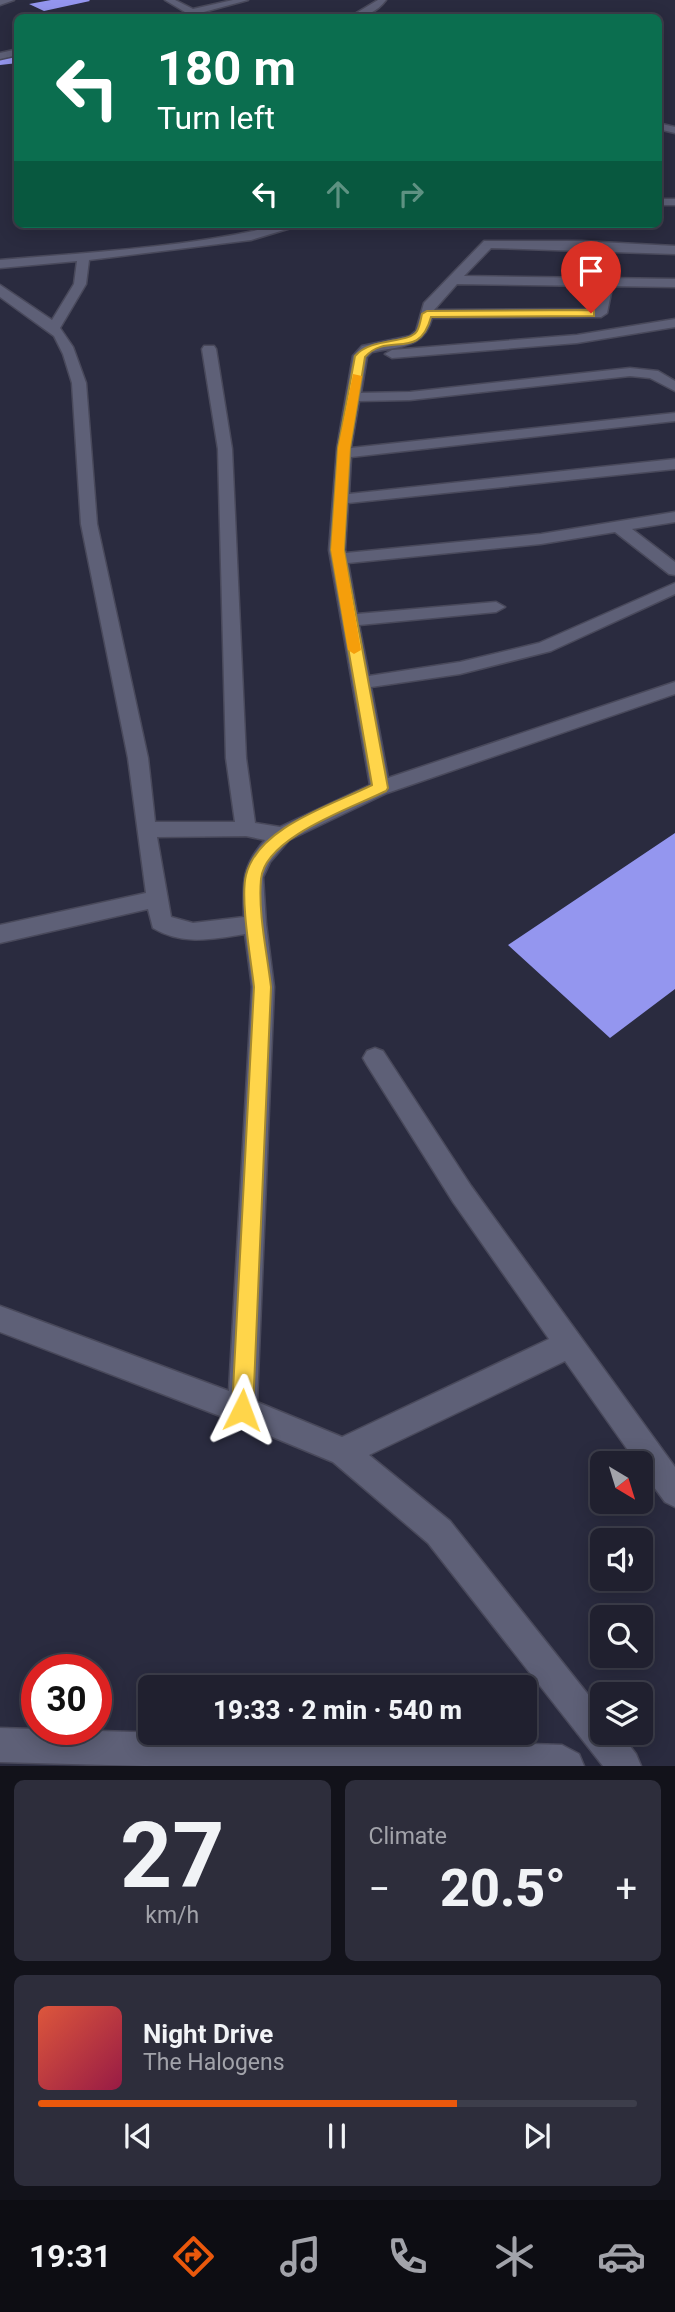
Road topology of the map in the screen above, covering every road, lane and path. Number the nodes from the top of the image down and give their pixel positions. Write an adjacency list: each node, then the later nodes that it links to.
1 (10, 0): 5 (street)
2 (169, 0): 6 (street)
3 (244, 0): 6 (street)
4 (382, 0): 8 (street)
5 (0, 2)
6 (192, 12): 7 (street)
7 (195, 14)
8 (360, 14)
9 (282, 228): 11 (street)
10 (675, 250): 13 (street)
11 (83, 258): 12 (street); 19 (street)
12 (0, 264)
13 (456, 280): 14 (street); 17 (street)
14 (601, 282): 15 (street); 17 (street)
15 (675, 283)
16 (1, 292): 19 (street)
17 (427, 314): 21 (street)
18 (675, 323): 21 (street)
19 (53, 329): 39 (street)
20 (209, 349): 38 (street)
21 (360, 356): 23 (street)
22 (675, 387): 23 (street)
23 (353, 397): 25 (street)
24 (675, 417): 25 (street)
25 (344, 453): 27 (street)
26 (675, 464): 27 (street)
27 (341, 499): 30 (street)
28 (675, 517): 29 (street)
29 (618, 526): 30 (street); 31 (street)
30 (339, 559): 34 (street)
31 (675, 570)
32 (675, 588): 35 (street)
33 (496, 607): 34 (street)
34 (349, 620): 35 (street)
35 (360, 683): 37 (street)
36 (675, 688): 37 (street)
37 (380, 788): 40 (street)
38 (246, 829): 39 (street); 40 (street)
39 (146, 830): 41 (street)
40 (282, 835): 42 (street)
41 (157, 899): 42 (street); 43 (street)
42 (255, 924): 47 (street)
43 (0, 934)
44 (375, 1058): 46 (street)
45 (0, 1319): 47 (street)
46 (569, 1344): 48 (street); 49 (street)
47 (242, 1410): 48 (street)
48 (343, 1452): 52 (street)
49 (675, 1492)
50 (0, 1745): 51 (street)
51 (567, 1766)
52 (624, 1766)

